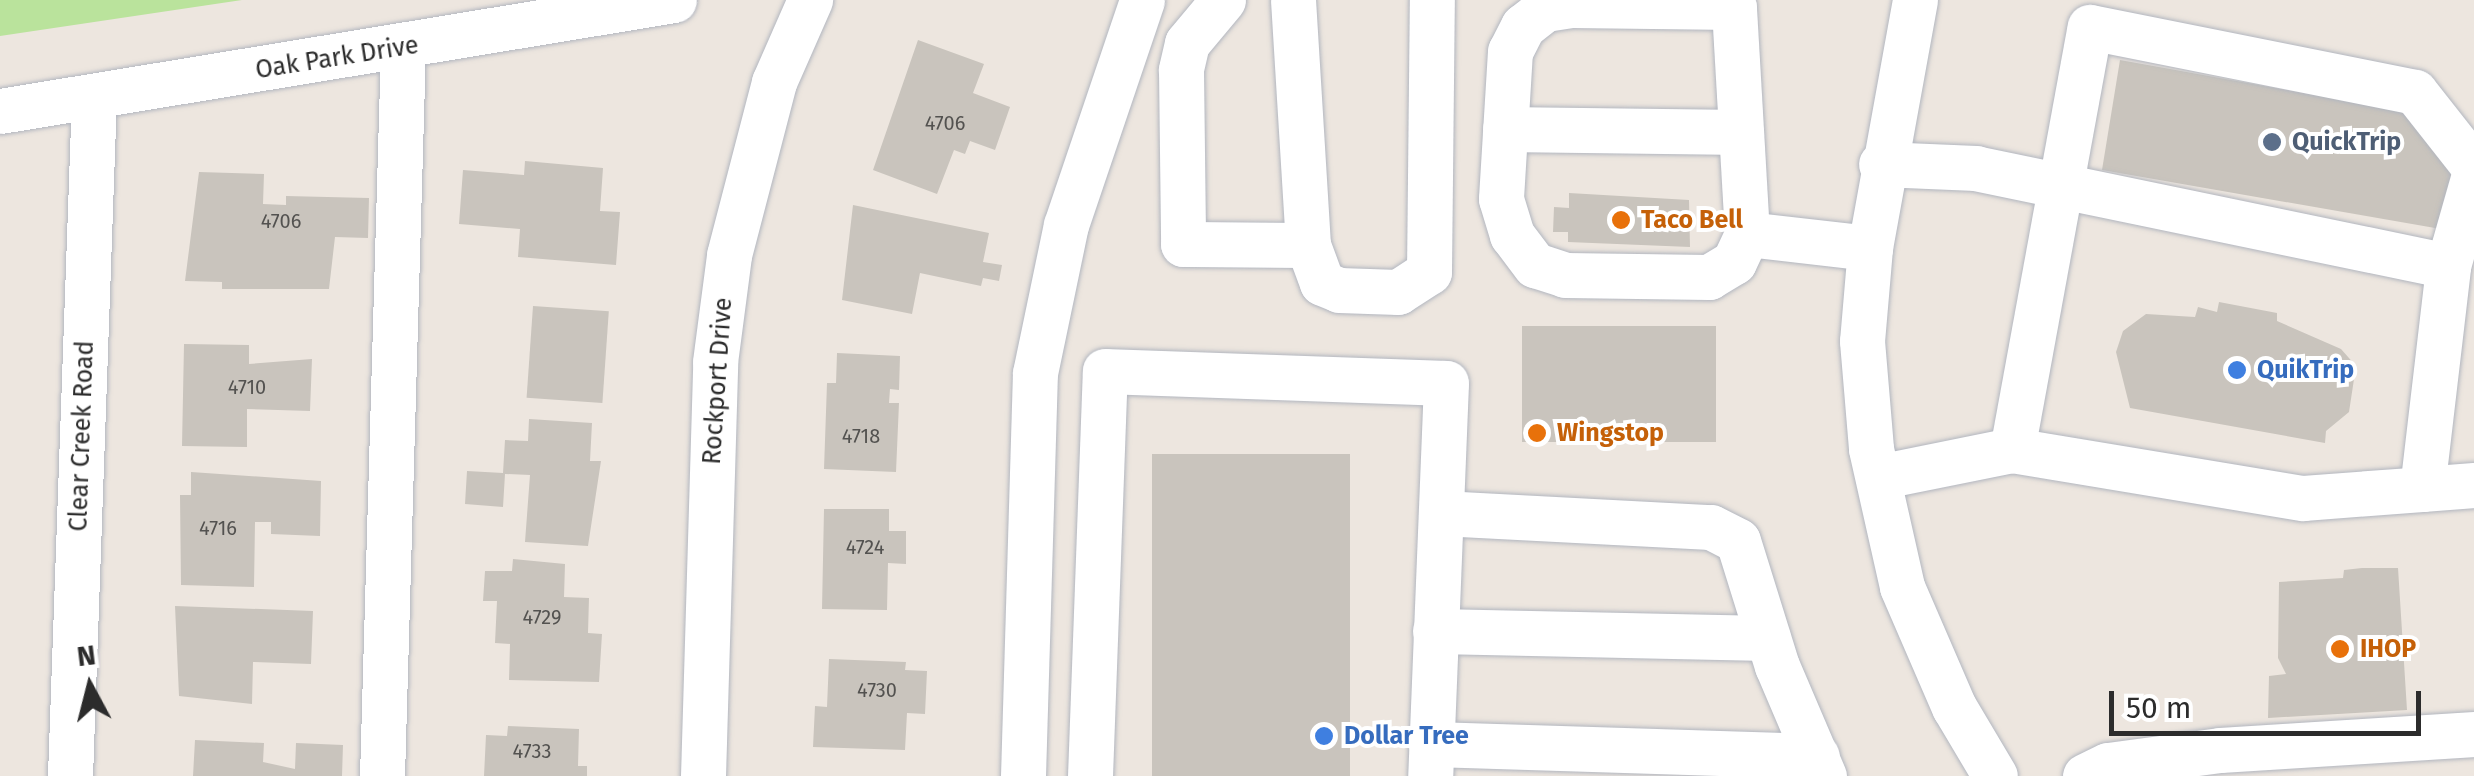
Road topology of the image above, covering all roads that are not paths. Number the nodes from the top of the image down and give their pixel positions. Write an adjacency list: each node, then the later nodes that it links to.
1 (674, 0): 9 (street, Oak Park Drive)
2 (810, 0): 35 (street, Rockport Drive)
3 (1142, 0): 36 (street)
4 (1223, 0): 19 (street)
5 (1293, 0): 19 (street)
6 (1432, 0): 19 (street)
7 (1915, 0): 14 (street)
8 (1733, 4): 12 (street); 13 (street)
9 (403, 48): 10 (street, Oak Park Drive); 34 (street)
10 (94, 96): 11 (street, Oak Park Drive); 33 (street, Clear Creek Road)
11 (0, 111)
12 (1505, 129): 13 (street); 18 (street)
13 (1741, 132): 18 (street)
14 (1881, 164): 17 (street); 20 (street)
15 (2474, 167): 17 (street)
16 (2474, 175): 21 (street)
17 (2065, 186): 21 (street); 22 (street)
18 (1747, 234): 20 (street)
19 (1308, 245)
20 (1870, 248): 23 (street)
21 (2448, 266): 25 (street)
22 (2012, 450): 23 (street); 25 (street)
23 (1878, 476): 38 (street)
24 (2474, 485): 25 (street)
25 (2422, 490)
26 (1440, 514): 27 (street); 28 (street); 37 (street)
27 (1436, 631): 28 (street); 30 (street)
28 (1768, 638): 31 (street)
29 (2474, 734): 32 (street)
30 (1430, 760): 31 (street)
31 (1820, 766)
32 (2161, 767): 39 (street)
33 (70, 776)
34 (382, 776)
35 (703, 776)
36 (1023, 776)
37 (1090, 776)
38 (1995, 776)
39 (2084, 776)

